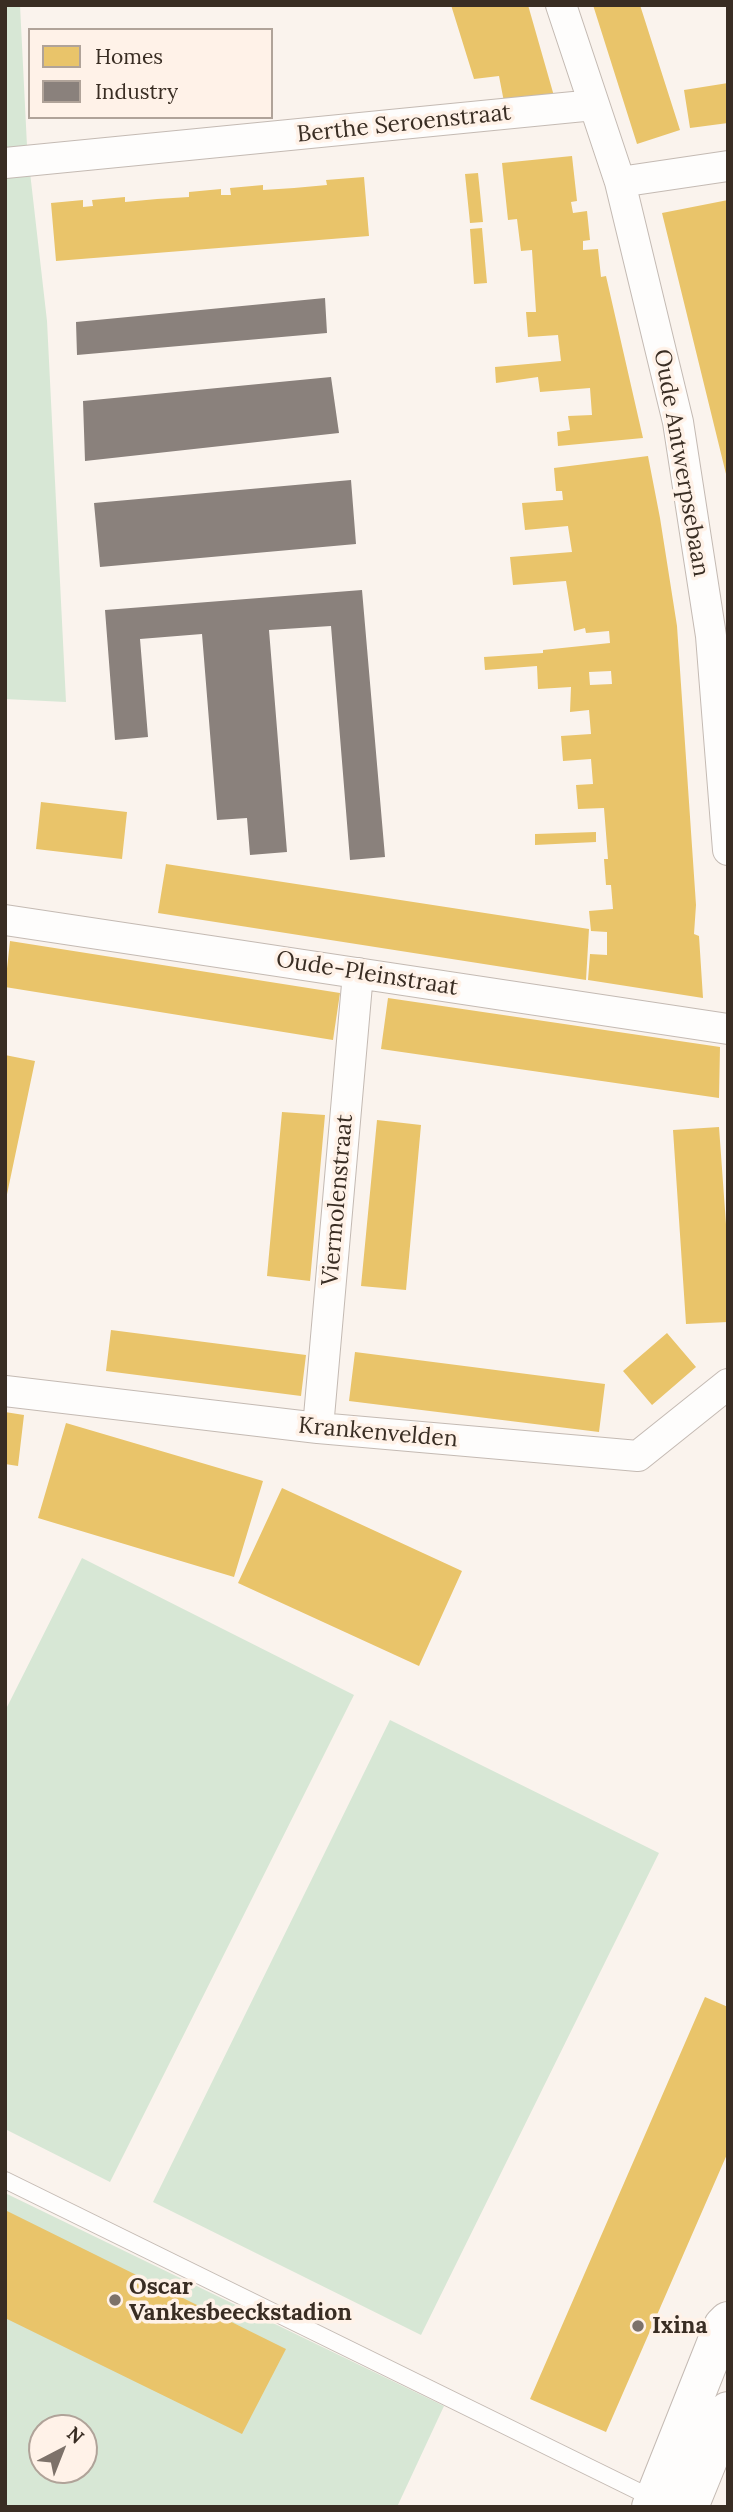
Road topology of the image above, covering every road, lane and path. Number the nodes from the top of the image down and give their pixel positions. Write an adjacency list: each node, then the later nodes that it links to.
1 (561, 5): 2 (street, Oude Antwerpsebaan)
2 (594, 105): 3 (street, Berthe Seroenstraat); 5 (street, Oude Antwerpsebaan)
3 (5, 163)
4 (728, 166): 5 (street)
5 (620, 182): 6 (street, Oude Antwerpsebaan)
6 (728, 850)
7 (5, 920): 8 (street, Oude-Pleinstraat)
8 (358, 973): 9 (street, Oude-Pleinstraat); 12 (street, Viermolenstraat)
9 (728, 1029)
10 (728, 1384): 12 (street, Krankenvelden)
11 (5, 1391): 12 (street, Krankenvelden)
12 (318, 1428)
13 (5, 2180): 16 (lane)
14 (728, 2321): 16 (main road)
15 (728, 2411): 16 (main road)
16 (664, 2504)

